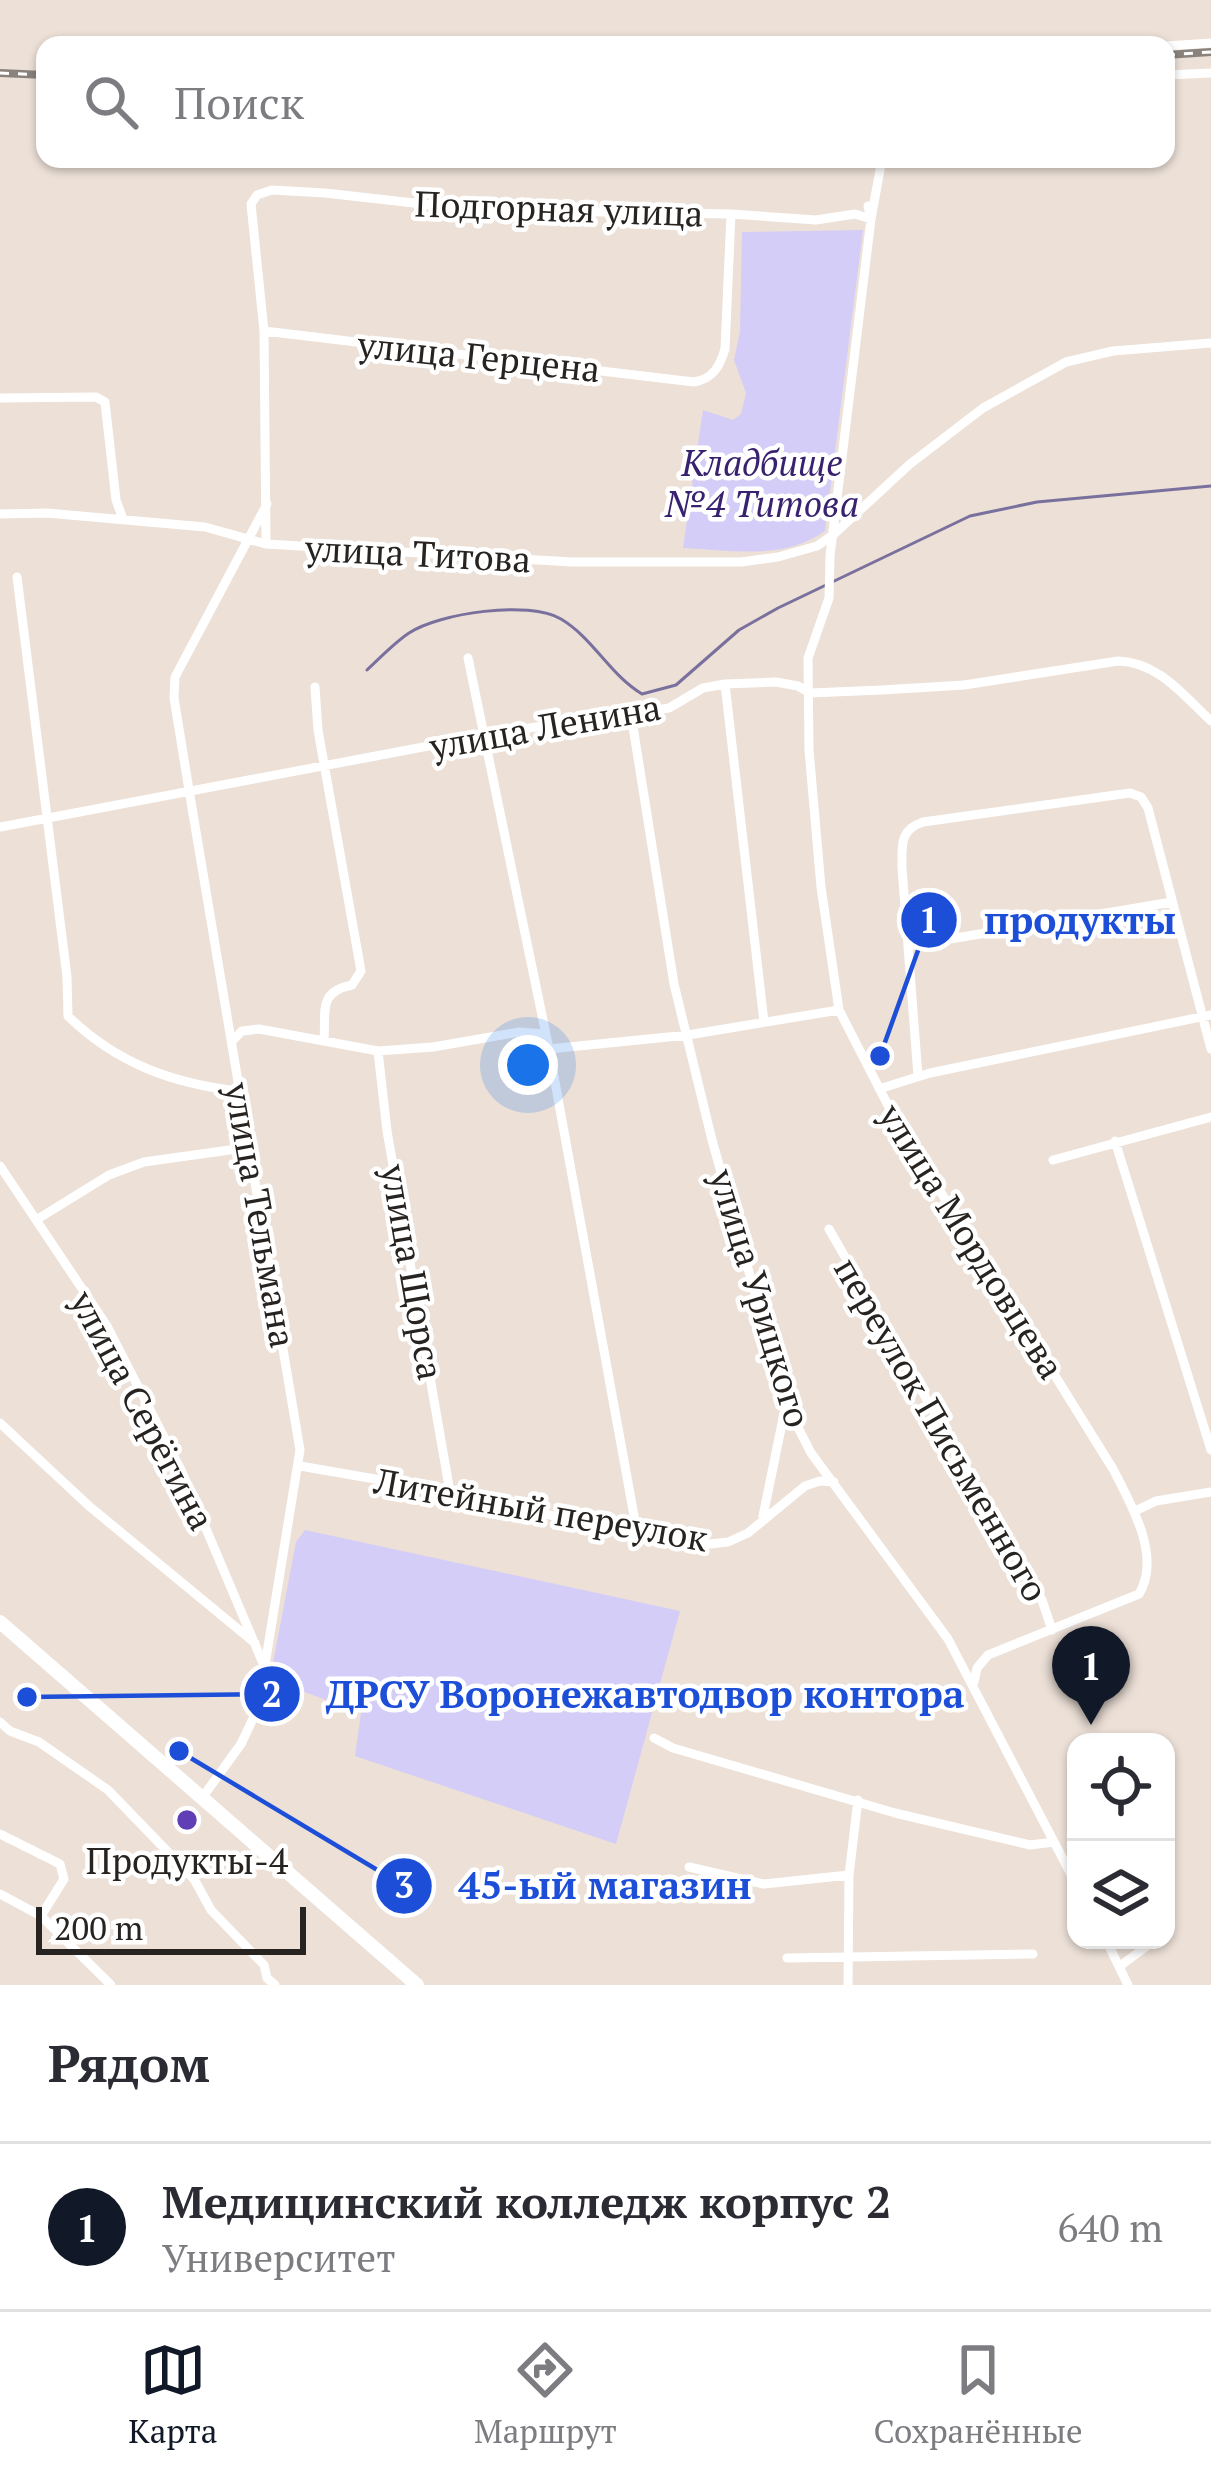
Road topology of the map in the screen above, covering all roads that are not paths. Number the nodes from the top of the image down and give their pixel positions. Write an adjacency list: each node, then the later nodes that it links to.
1 (1211, 43): 2 (street)
2 (1175, 45)
3 (1211, 73): 4 (street)
4 (1175, 75)
5 (880, 168): 8 (street)
6 (868, 206): 8 (street)
7 (731, 214): 8 (street, Подгорная улица); 9 (street, Подгорная улица); 9 (street, улица Герцена)
8 (871, 219): 15 (street)
9 (263, 332): 12 (street)
10 (1211, 343): 15 (street, улица Титова)
11 (0, 398): 14 (street)
12 (267, 504): 16 (street, улица Тельмана); 17 (street)
13 (0, 514): 14 (street, улица Титова)
14 (123, 519): 16 (street, улица Титова)
15 (833, 535): 18 (street, улица Титова); 19 (street, улица Мордовцева)
16 (246, 541): 17 (street, улица Титова); 29 (street, улица Тельмана)
17 (266, 544): 18 (street, улица Титова)
18 (818, 546): 19 (street)
19 (830, 556): 24 (street, улица Мордовцева)
20 (17, 577): 30 (street)
21 (468, 658): 27 (street)
22 (725, 684): 24 (street, улица Ленина); 25 (street, улица Ленина); 36 (street)
23 (315, 687): 28 (street)
24 (810, 693): 26 (street, улица Ленина); 34 (street, улица Мордовцева)
25 (631, 715): 27 (street, улица Ленина); 38 (street, улица Урицкого)
26 (1211, 721)
27 (487, 736): 28 (street, улица Ленина); 37 (street)
28 (324, 765): 29 (street, улица Ленина); 40 (street)
29 (189, 790): 30 (street, улица Ленина); 39 (street, улица Тельмана)
30 (46, 817): 31 (street, улица Ленина); 46 (street)
31 (0, 827)
32 (1172, 902): 33 (street); 33 (street); 35 (street)
33 (908, 946): 44 (street)
34 (839, 1010): 36 (street); 45 (street, улица Мордовцева)
35 (1206, 1016): 41 (street); 44 (street)
36 (764, 1022): 38 (street)
37 (544, 1034): 42 (street); 43 (street)
38 (688, 1035): 42 (street); 54 (street, улица Урицкого)
39 (233, 1040): 40 (street); 46 (street, улица Тельмана)
40 (325, 1040): 43 (street)
41 (1211, 1048)
42 (549, 1049): 62 (street)
43 (378, 1051): 59 (street, улица Щорса)
44 (918, 1076): 45 (street)
45 (879, 1089): 61 (street, улица Мордовцева)
46 (239, 1091): 49 (street, улица Тельмана)
47 (1211, 1118): 48 (street)
48 (1115, 1141): 50 (street); 56 (street)
49 (250, 1148): 52 (street); 57 (street, улица Тельмана)
50 (1053, 1160)
51 (0, 1166): 52 (street, улица Серёгина)
52 (36, 1220): 66 (street, улица Серёгина)
53 (829, 1229): 65 (street, переулок Письменного)
54 (786, 1404): 58 (street, улица Урицкого); 63 (street)
55 (0, 1423): 66 (street)
56 (1211, 1450)
57 (300, 1466): 59 (street, Литейный переулок); 67 (street, улица Тельмана)
58 (834, 1482): 63 (street, Литейный переулок); 68 (street, улица Урицкого)
59 (450, 1492): 62 (street, Литейный переулок)
60 (1211, 1492): 61 (street)
61 (1135, 1511): 65 (street, улица Мордовцева)
62 (635, 1521): 63 (street, Литейный переулок)
63 (760, 1521)
64 (0, 1622): 71 (main road)
65 (1052, 1630): 68 (street, улица Мордовцева)
66 (256, 1644): 67 (street, улица Серёгина)
67 (264, 1666): 71 (street, улица Тельмана)
68 (974, 1682): 74 (street, улица Урицкого)
69 (0, 1722): 87 (street)
70 (653, 1738): 72 (street)
71 (202, 1798): 88 (main road)
72 (858, 1800): 74 (street); 77 (street)
73 (0, 1834): 79 (street)
74 (1054, 1842): 76 (street, улица Урицкого)
75 (689, 1867): 77 (street)
76 (1067, 1867)
77 (849, 1875): 84 (street)
78 (0, 1894): 79 (street)
79 (40, 1916): 86 (street)
80 (1111, 1949): 85 (street)
81 (1143, 1949): 85 (street)
82 (1034, 1954): 84 (street)
83 (787, 1958): 84 (street)
84 (852, 1959): 89 (street)
85 (1120, 1966): 90 (street)
86 (111, 1985)
87 (275, 1985)
88 (417, 1985)
89 (848, 1985)
90 (1128, 1985)

